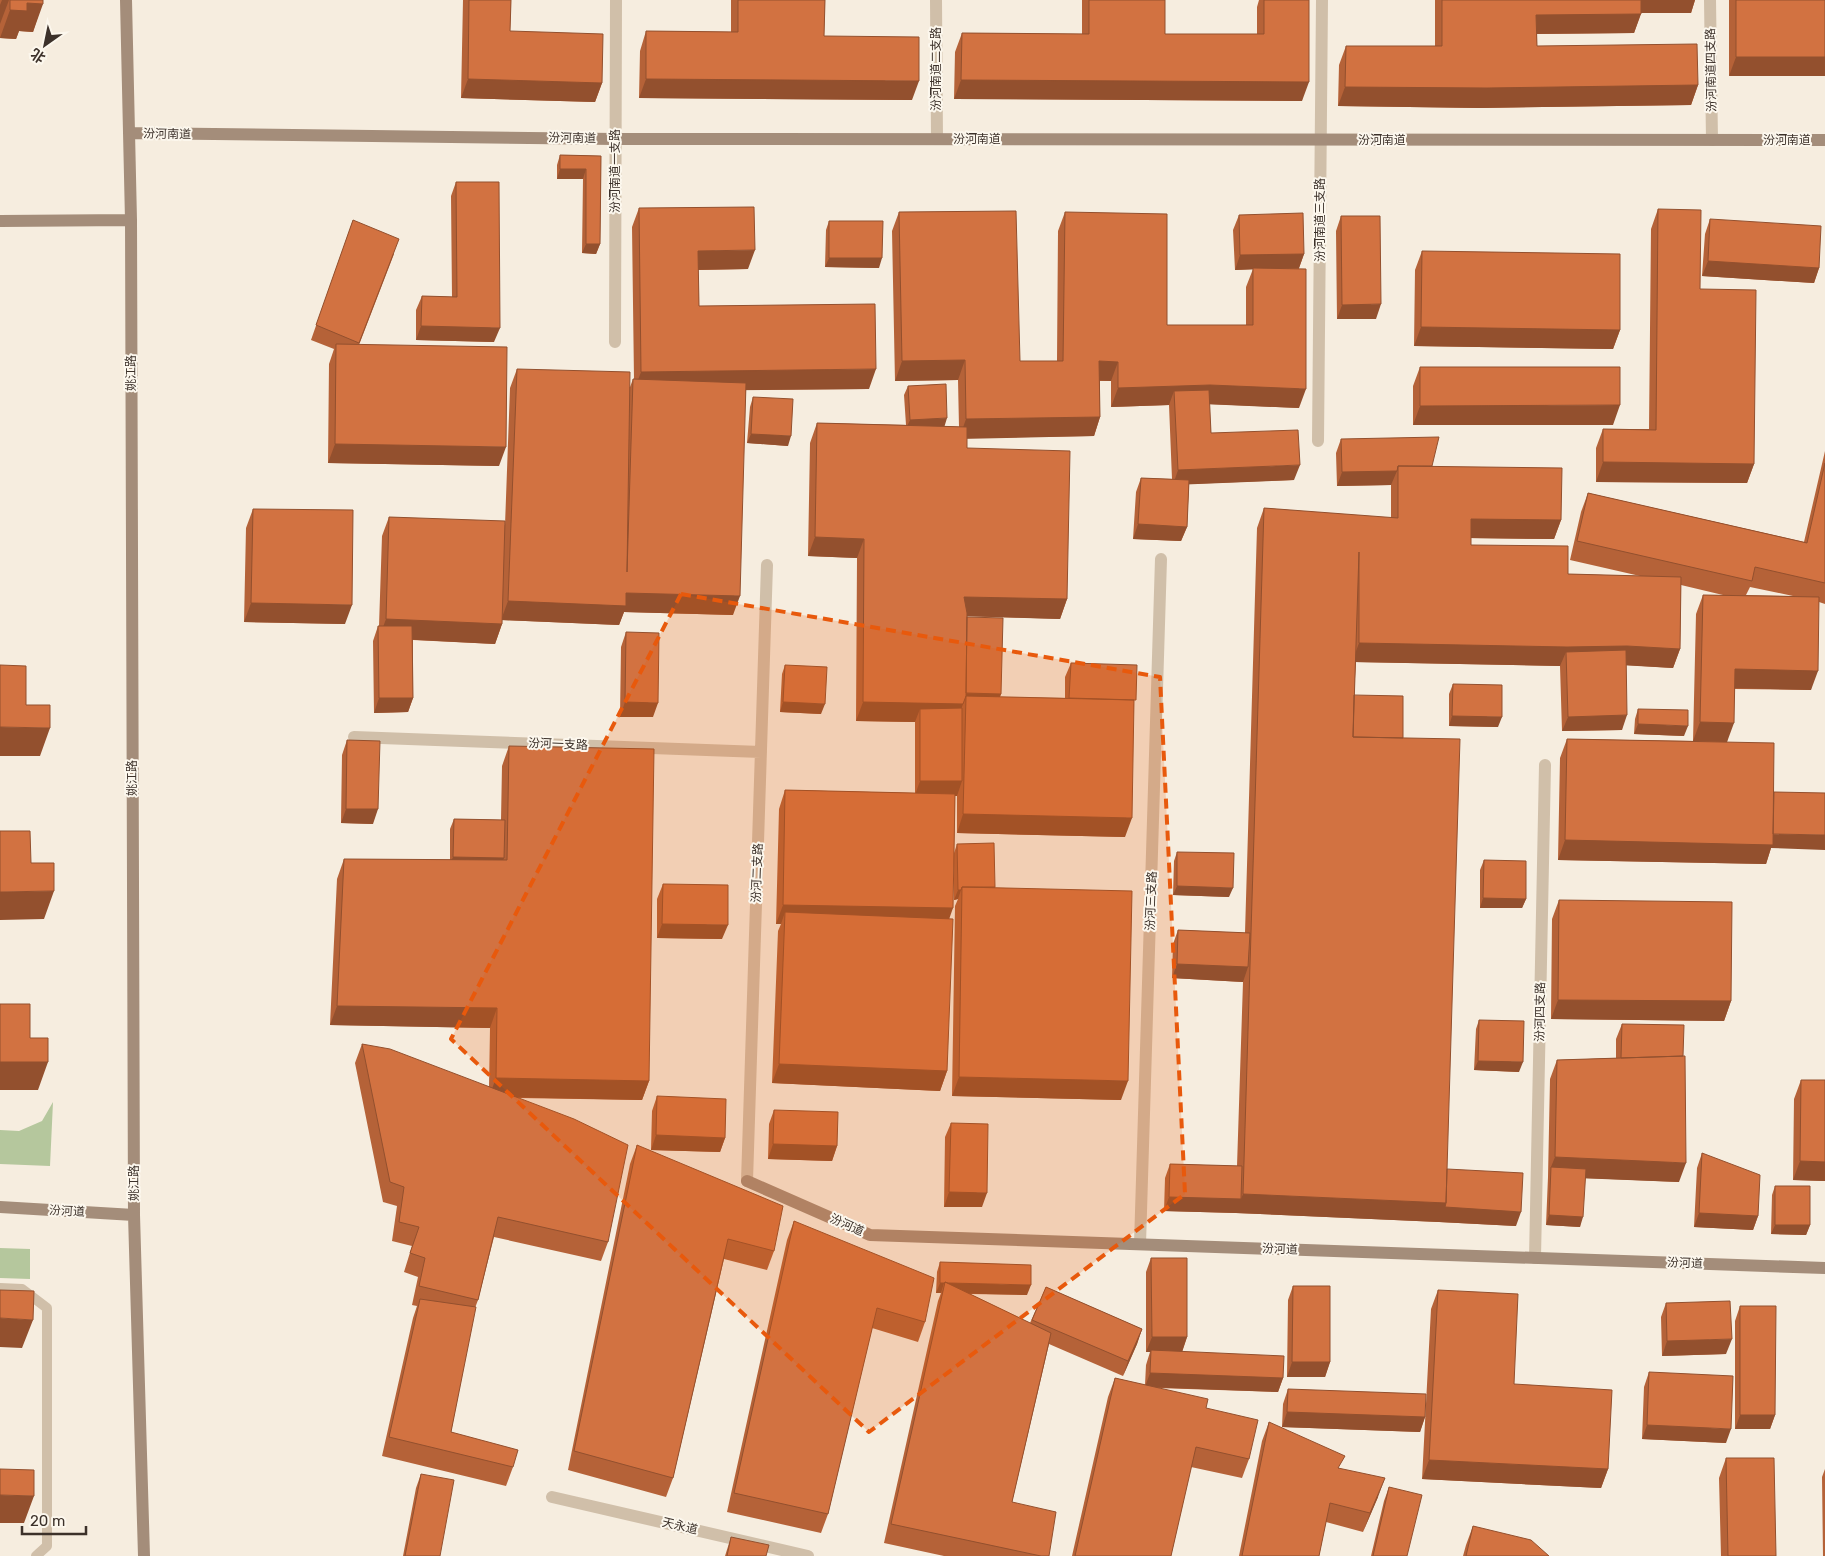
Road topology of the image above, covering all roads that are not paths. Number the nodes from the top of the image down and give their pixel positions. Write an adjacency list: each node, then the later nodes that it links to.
1 (126, 0): 6 (street, 姚江路)
2 (616, 0): 7 (street, 汾河南道一支路)
3 (936, 0): 8 (street, 汾河南道二支路)
4 (1322, 0): 9 (street, 汾河南道三支路)
5 (1710, 0): 10 (street, 汾河南道四支路)
6 (129, 133): 7 (street, 汾河南道); 13 (street, 姚江路)
7 (615, 139): 8 (street, 汾河南道); 14 (street, 汾河南道一支路)
8 (937, 139): 9 (street, 汾河南道)
9 (1321, 140): 10 (street, 汾河南道); 15 (street, 汾河南道三支路)
10 (1712, 140): 11 (street, 汾河南道)
11 (1825, 140)
12 (0, 220): 13 (street)
13 (131, 220): 23 (street, 姚江路)
14 (615, 342)
15 (1318, 441)
16 (1161, 558): 24 (street, 汾河三支路)
17 (767, 565): 19 (street, 汾河二支路)
18 (354, 736): 19 (street, 汾河一支路)
19 (761, 752): 21 (street, 汾河二支路)
20 (1545, 765): 25 (street, 汾河四支路)
21 (746, 1181): 24 (street, 汾河道)
22 (0, 1207): 23 (street, 汾河道)
23 (134, 1215): 30 (street, 姚江路)
24 (1140, 1244): 25 (street, 汾河道)
25 (1535, 1258): 26 (street, 汾河道)
26 (1825, 1268)
27 (0, 1288): 29 (lane)
28 (552, 1497): 31 (street, 天永道)
29 (36, 1556)
30 (144, 1556)
31 (808, 1556)

